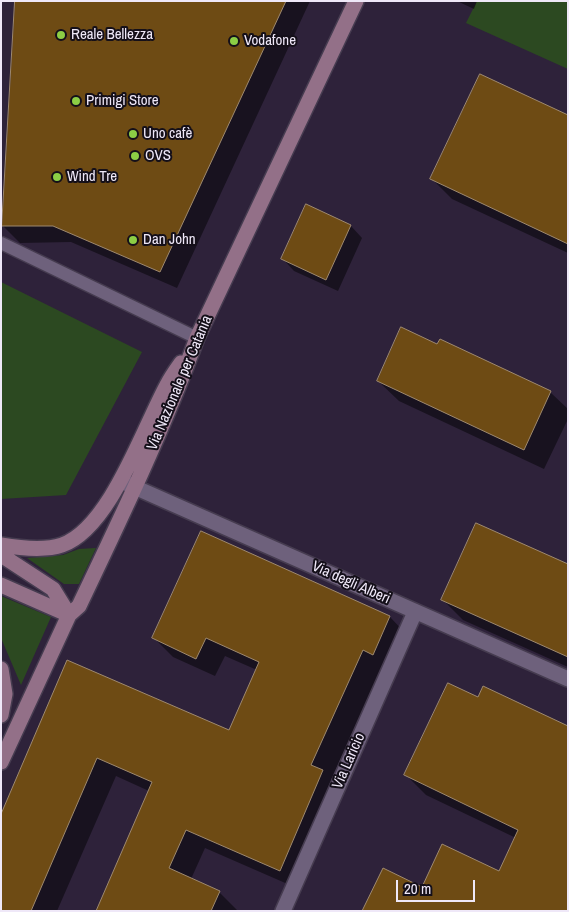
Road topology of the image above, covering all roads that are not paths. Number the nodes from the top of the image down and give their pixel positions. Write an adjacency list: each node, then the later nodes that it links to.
1 (356, 1): 3 (main road, Via Nazionale per Catania)
2 (1, 243): 3 (lane)
3 (197, 338): 4 (main road); 5 (main road, Via Nazionale per Catania)
4 (120, 481): 5 (street, Via degli Alberi); 6 (main road)
5 (135, 487): 9 (street, Via degli Alberi); 10 (main road, Via Nazionale per Catania)
6 (1, 545)
7 (1, 556): 10 (main road)
8 (1, 585): 10 (main road)
9 (415, 612): 12 (street, Via degli Alberi); 15 (street, Via Laricio)
10 (69, 614): 14 (main road, Via Nazionale per Catania)
11 (1, 669): 13 (main road)
12 (568, 679)
13 (1, 715)
14 (1, 762)
15 (283, 911)

